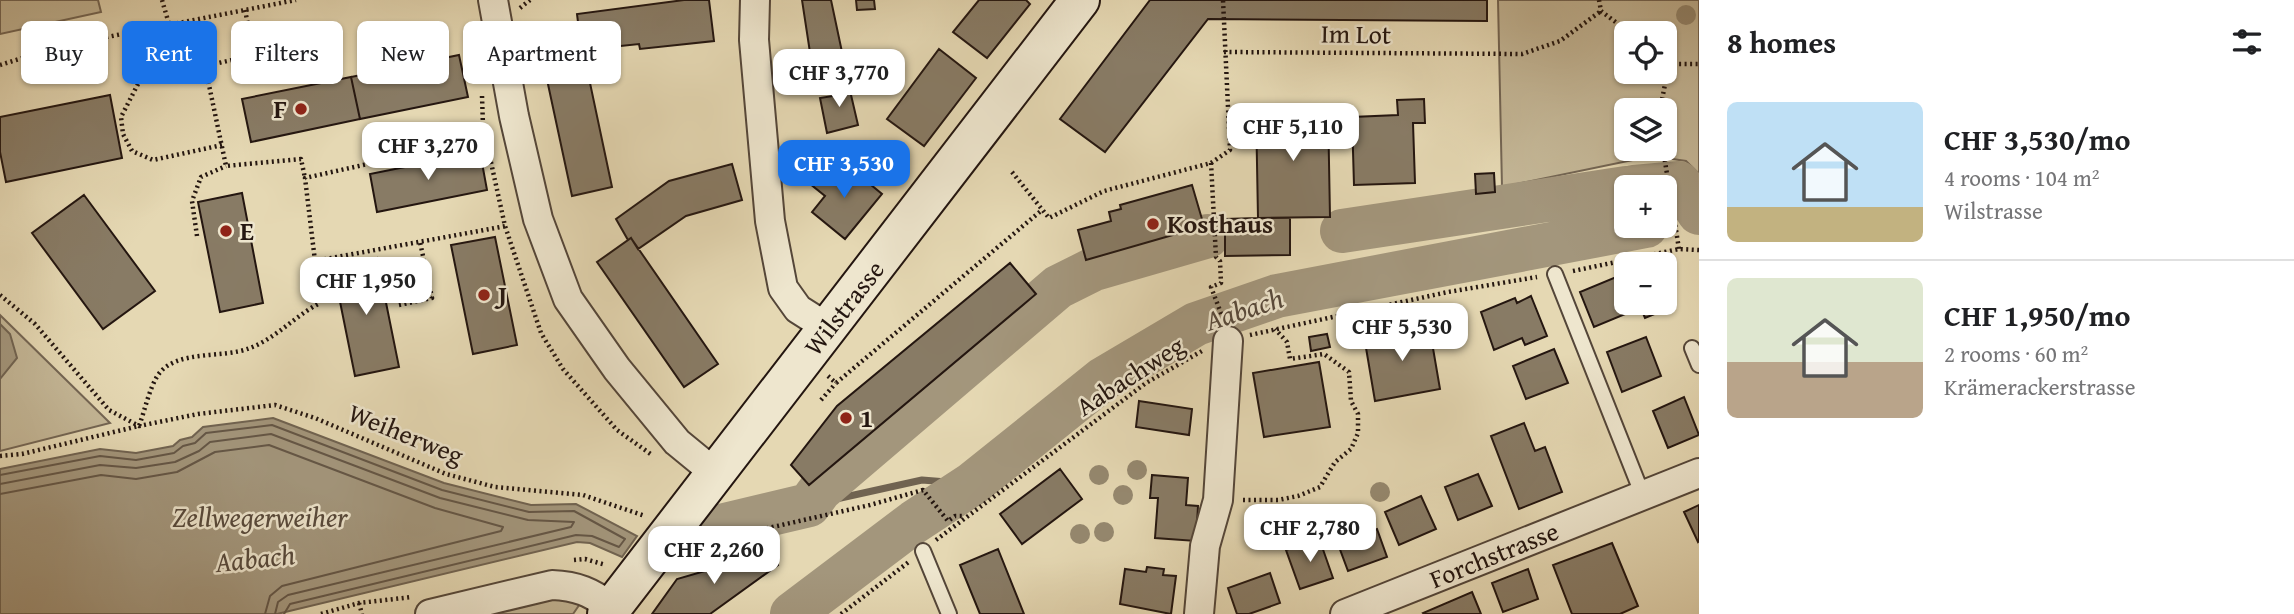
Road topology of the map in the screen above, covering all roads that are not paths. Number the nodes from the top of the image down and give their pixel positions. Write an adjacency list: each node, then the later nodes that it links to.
1 (755, 0): 5 (street)
2 (1080, 0): 5 (street, Wilstrasse)
3 (505, 6): 10 (street)
4 (1555, 274): 11 (lane)
5 (828, 328): 10 (street, Wilstrasse)
6 (1226, 332): 16 (street)
7 (1692, 348): 8 (lane)
8 (1699, 365)
9 (1699, 473): 11 (street, Forchstrasse)
10 (716, 474): 13 (street, Wilstrasse)
11 (1643, 496): 17 (street, Forchstrasse)
12 (923, 551): 15 (lane)
13 (609, 611): 14 (street)
14 (430, 614)
15 (949, 614)
16 (1199, 614)
17 (1345, 614)

